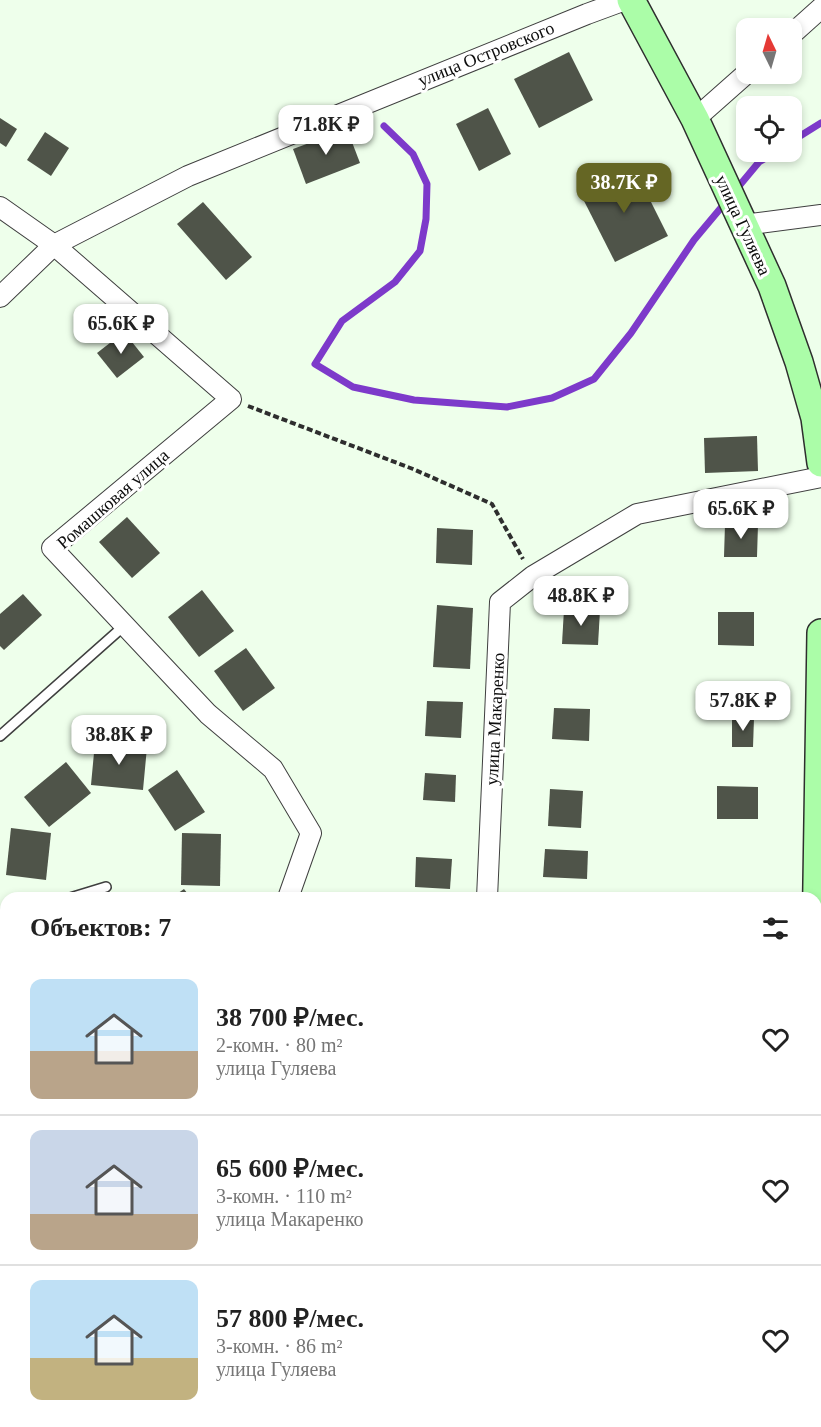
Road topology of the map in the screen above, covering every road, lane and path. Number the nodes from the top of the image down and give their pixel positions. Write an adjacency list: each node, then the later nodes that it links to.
1 (625, 0): 10 (street, улица Островского)
2 (631, 0): 6 (main road, улица Гуляева)
3 (821, 8): 4 (street)
4 (802, 25)
5 (736, 83): 6 (street)
6 (695, 119): 9 (main road, улица Гуляева)
7 (0, 207): 10 (street)
8 (821, 215): 9 (street)
9 (743, 225): 13 (main road, улица Гуляева)
10 (54, 245): 11 (street, улица Островского); 12 (street)
11 (0, 297)
12 (231, 399): 15 (path); 16 (street, Ромашковая улица)
13 (821, 462)
14 (821, 477): 15 (street, улица Макаренко)
15 (534, 576): 22 (street, улица Макаренко)
16 (125, 625): 18 (lane); 21 (street, Ромашковая улица)
17 (821, 633): 23 (main road)
18 (0, 736)
19 (106, 887): 20 (lane)
20 (90, 892)
21 (290, 892)
22 (487, 892)
23 (817, 892)

